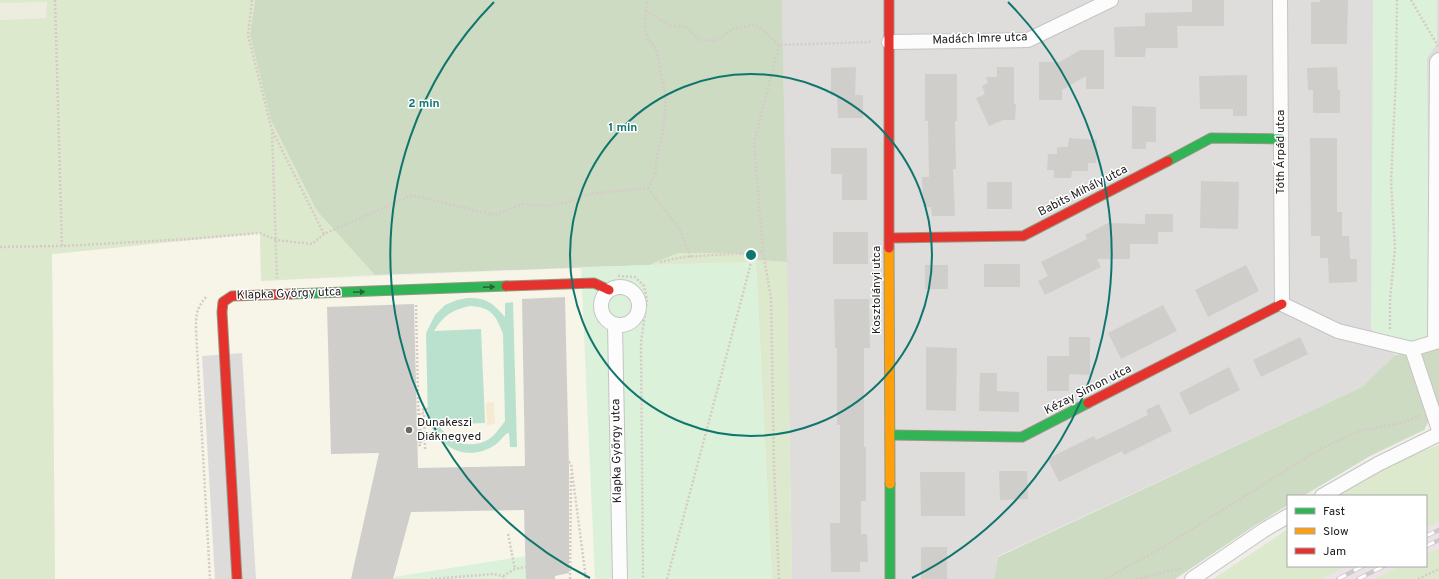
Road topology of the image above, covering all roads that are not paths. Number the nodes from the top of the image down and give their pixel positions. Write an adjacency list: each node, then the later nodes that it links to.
1 (888, 0): 4 (street, Kosztolányi utca)
2 (1111, 0): 4 (street, Madách Imre utca)
3 (1280, 0): 6 (street, Tóth Árpád utca)
4 (889, 42): 7 (street, Kosztolányi utca)
5 (1439, 60): 11 (street)
6 (1281, 139): 7 (street, Babits Mihály utca); 9 (street, Tóth Árpád utca)
7 (889, 238): 15 (street, Kosztolányi utca)
8 (609, 290): 10 (street); 10 (street, Klapka György utca); 19 (street, Klapka György utca, one-way to 8)
9 (1282, 304): 12 (street); 15 (street, Kézay Simon utca)
10 (615, 324): 20 (street, Klapka György utca)
11 (1437, 341): 12 (street)
12 (1412, 349): 13 (street)
13 (1439, 430)
14 (1439, 434): 16 (street)
15 (890, 435): 21 (street, Kosztolányi utca)
16 (1324, 495)
17 (1287, 517): 18 (street)
18 (1190, 574)
19 (237, 579)
20 (620, 579)
21 (890, 579)

